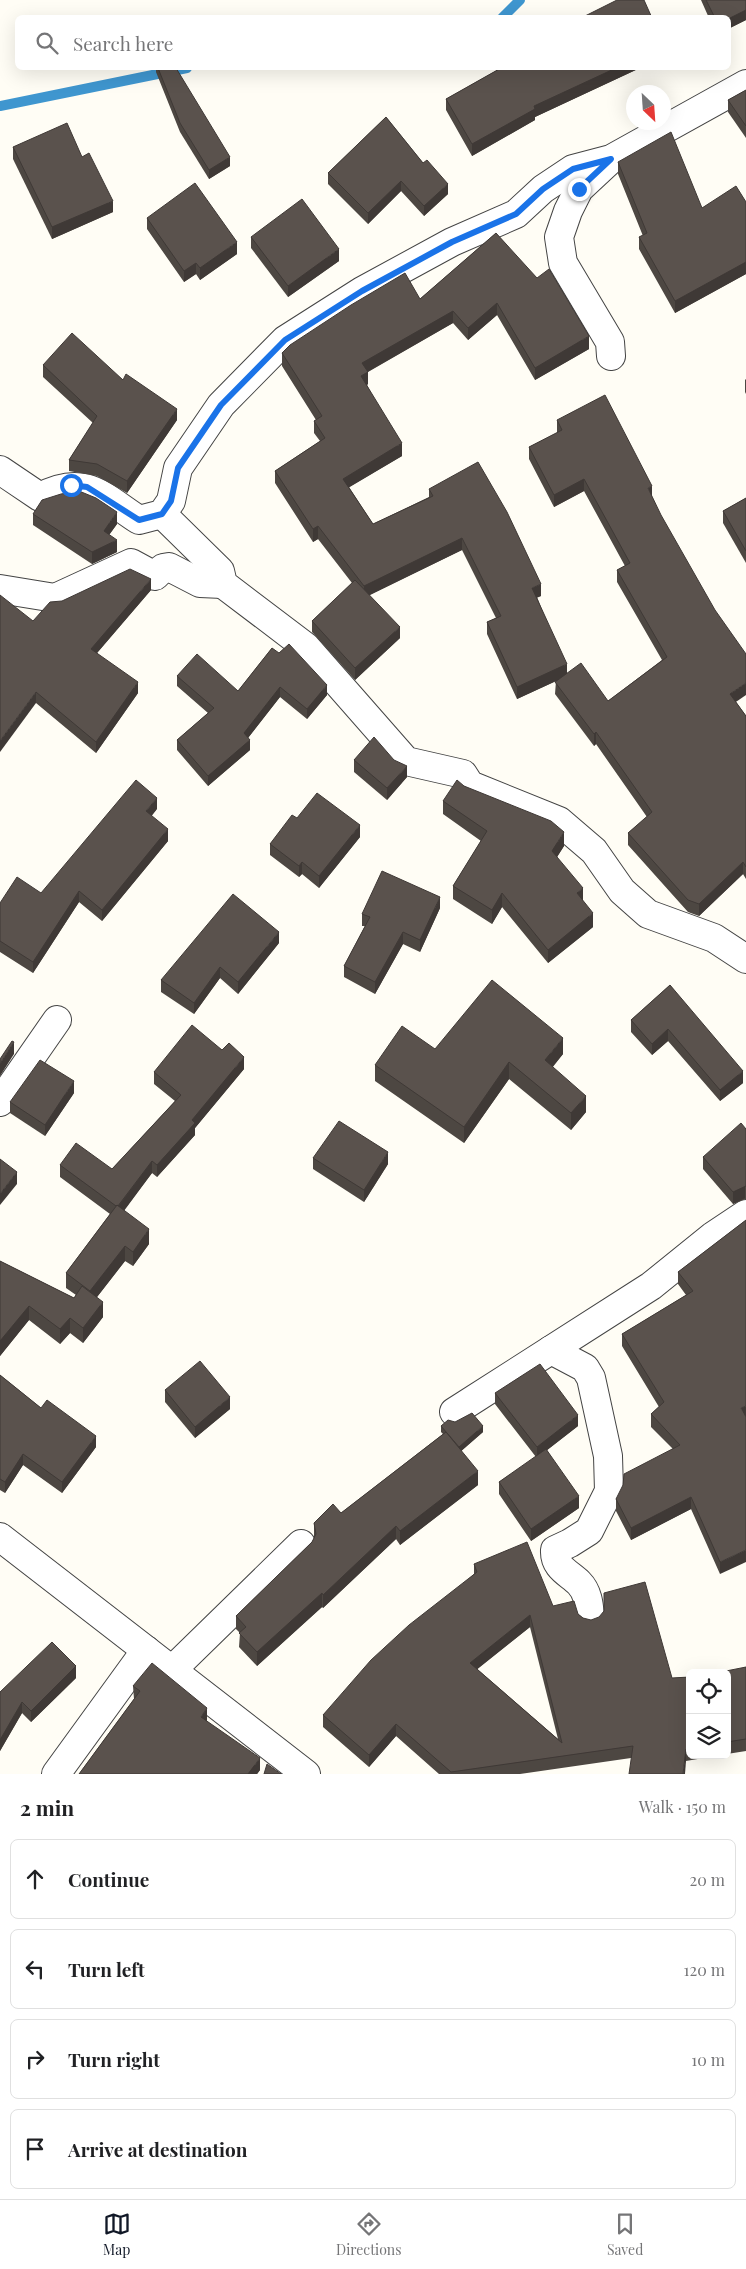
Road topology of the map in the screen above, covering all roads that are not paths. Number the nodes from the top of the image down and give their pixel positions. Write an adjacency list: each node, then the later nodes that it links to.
1 (746, 84): 2 (street)
2 (611, 159): 3 (street); 5 (street)
3 (612, 356)
4 (0, 470): 5 (street)
5 (162, 514): 6 (street)
6 (223, 584): 7 (street); 8 (street)
7 (0, 589)
8 (746, 959)
9 (57, 1020): 10 (street)
10 (0, 1102)
11 (746, 1214): 12 (street)
12 (551, 1350): 13 (street); 16 (street)
13 (454, 1412)
14 (0, 1537): 17 (street)
15 (301, 1544): 18 (street)
16 (590, 1616)
17 (146, 1650): 18 (street); 20 (street)
18 (172, 1670): 19 (street)
19 (293, 1770)
20 (56, 1774)

